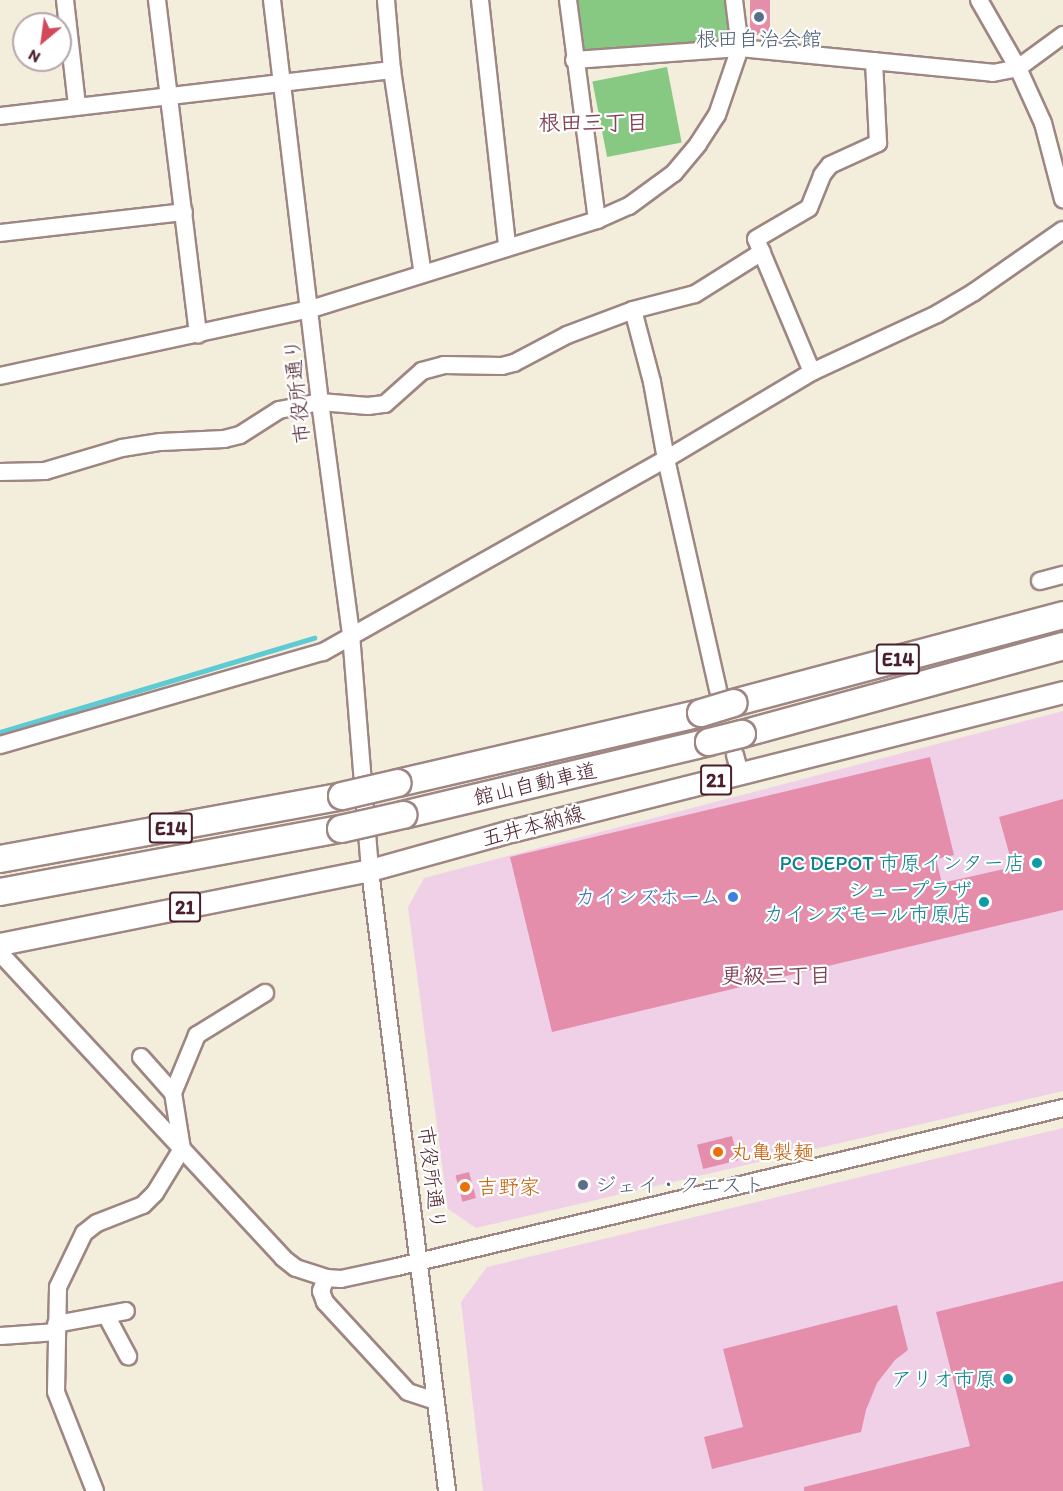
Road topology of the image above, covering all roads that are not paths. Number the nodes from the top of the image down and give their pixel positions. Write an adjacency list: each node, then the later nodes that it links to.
1 (65, 0): 17 (street)
2 (157, 0): 16 (street)
3 (272, 0): 15 (street, 市役所通り)
4 (386, 0): 14 (street)
5 (480, 0): 24 (street)
6 (568, 0): 11 (street)
7 (734, 0): 10 (street)
8 (979, 0): 13 (street)
9 (1063, 35): 13 (street)
10 (740, 48): 11 (street); 12 (street); 21 (street)
11 (574, 60): 21 (street)
12 (874, 61): 13 (street); 25 (street)
13 (1018, 68): 19 (street)
14 (392, 70): 15 (street); 26 (street)
15 (282, 81): 16 (street); 27 (street, 市役所通り)
16 (170, 98): 17 (street); 20 (street)
17 (77, 105): 18 (street)
18 (0, 116)
19 (1063, 199)
20 (184, 212): 23 (street); 29 (street)
21 (597, 219): 24 (street)
22 (1063, 230): 30 (street)
23 (0, 233)
24 (507, 246): 26 (street)
25 (762, 252): 28 (street); 30 (street)
26 (423, 274): 27 (street)
27 (310, 309): 29 (street); 32 (street, 市役所通り)
28 (633, 310): 32 (street); 33 (street)
29 (198, 335): 31 (street)
30 (812, 372): 33 (street)
31 (0, 376)
32 (320, 402): 34 (street); 38 (street, 市役所通り)
33 (666, 459): 38 (street); 41 (street)
34 (0, 472)
35 (1063, 575): 36 (street)
36 (1040, 581)
37 (1063, 615): 41 (highway, 館山自動車道 / E14)
38 (351, 634): 42 (street); 45 (street, 市役所通り)
39 (1063, 646): 43 (highway, 館山自動車道 / E14)
40 (1063, 692): 43 (main road, 五井本納線 / 21)
41 (726, 696): 44 (highway, 館山自動車道 / E14, bridge)
42 (0, 745)
43 (739, 754): 45 (main road, 五井本納線 / 21); 46 (highway, 館山自動車道 / E14, bridge)
44 (0, 859)
45 (370, 870): 47 (main road, 五井本納線 / 21); 54 (street, 市役所通り)
46 (0, 892)
47 (0, 944)
48 (0, 953): 53 (street)
49 (265, 993): 51 (street)
50 (141, 1057): 51 (street)
51 (173, 1093): 53 (street)
52 (1063, 1108): 54 (street)
53 (182, 1149): 55 (street); 58 (street)
54 (420, 1261): 55 (street); 61 (street, 市役所通り)
55 (326, 1278): 61 (street)
56 (126, 1311): 57 (street)
57 (106, 1315): 58 (street); 60 (street)
58 (56, 1328): 59 (street); 62 (street)
59 (0, 1336)
60 (128, 1356)
61 (435, 1401): 63 (street, 市役所通り)
62 (95, 1491)
63 (447, 1491)

